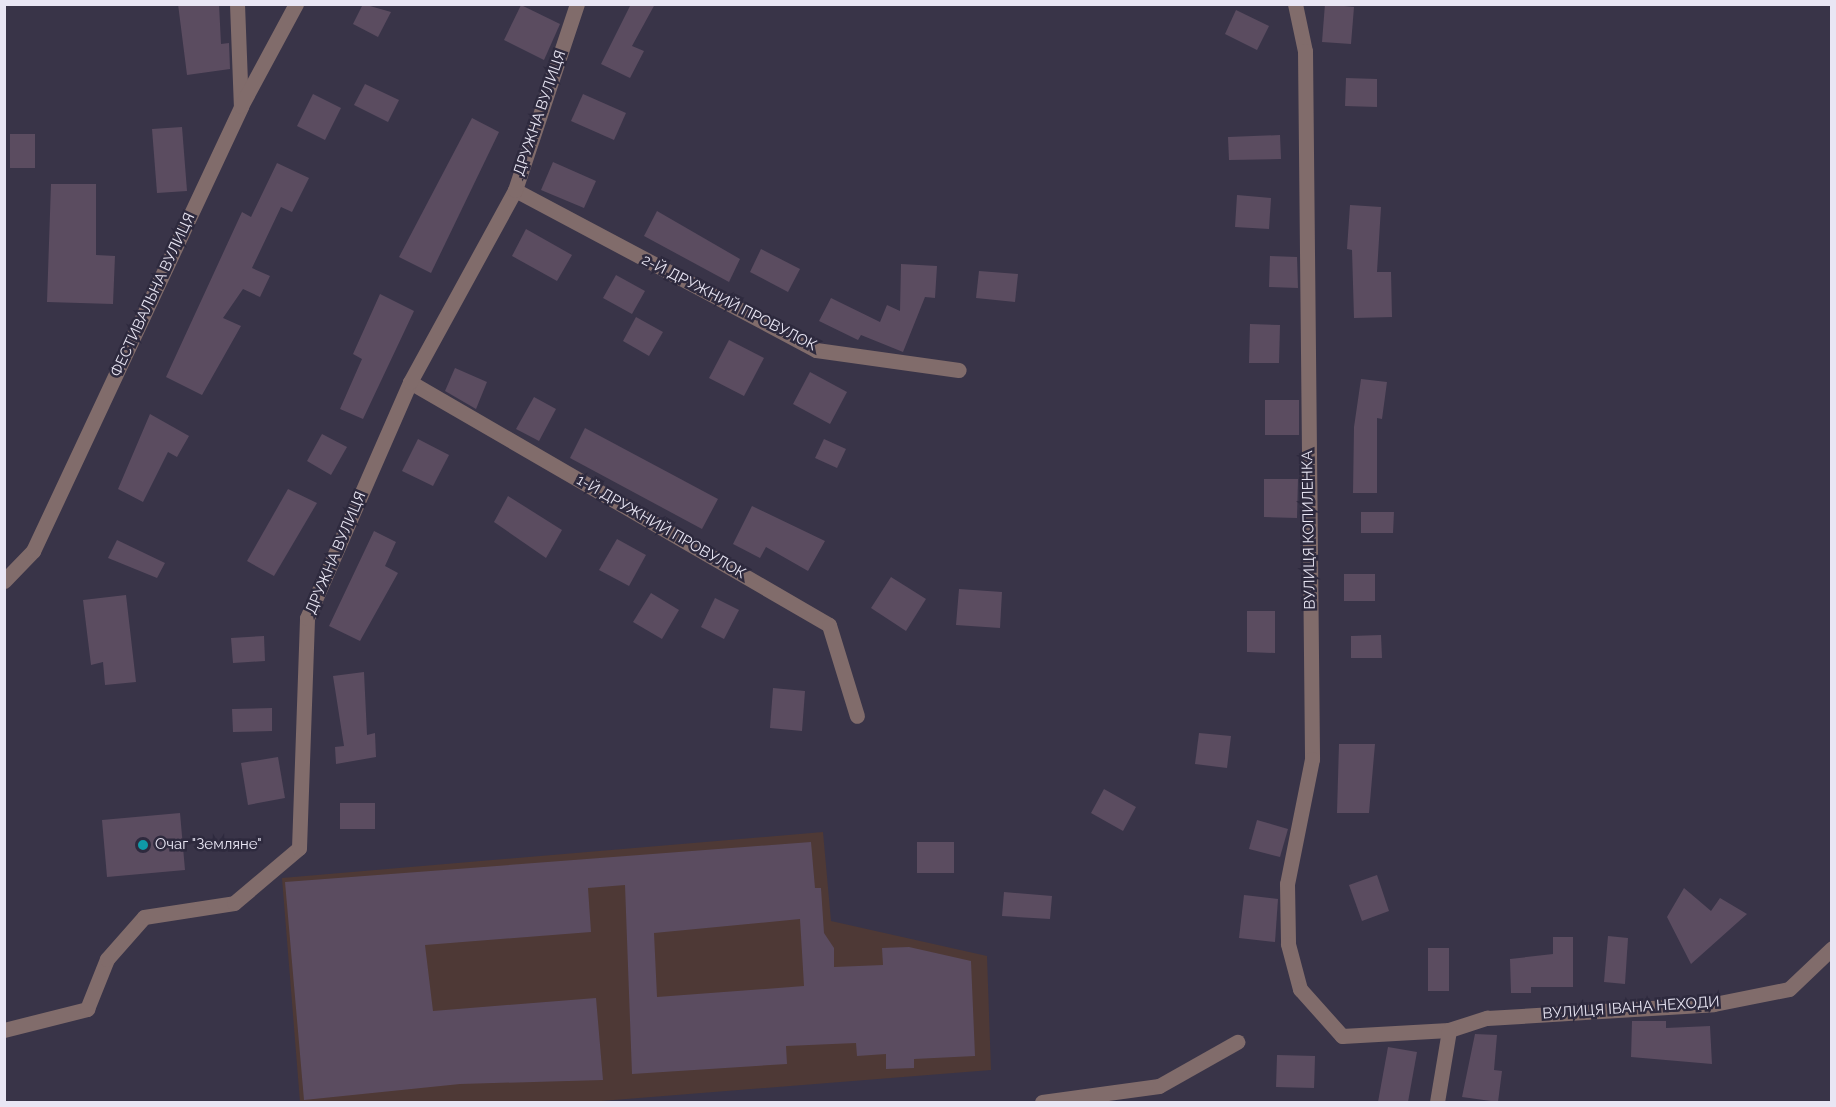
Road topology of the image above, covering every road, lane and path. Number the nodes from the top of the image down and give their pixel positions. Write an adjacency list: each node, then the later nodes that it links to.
1 (237, 4): 5 (street)
2 (296, 4): 5 (street, ФЕСТИВАЛЬНА ВУЛИЦЯ)
3 (577, 4): 6 (street, ДРУЖНА ВУЛИЦЯ)
4 (1295, 4): 14 (street, ВУЛИЦЯ КОПИЛЕНКА)
5 (241, 106): 9 (street, ФЕСТИВАЛЬНА ВУЛИЦЯ)
6 (515, 190): 7 (street, 2-Й ДРУЖНИЙ ПРОВУЛОК); 8 (street, ДРУЖНА ВУЛИЦЯ)
7 (959, 370)
8 (410, 382): 10 (street, 1-Й ДРУЖНИЙ ПРОВУЛОК); 12 (street, ДРУЖНА ВУЛИЦЯ)
9 (4, 581)
10 (857, 716)
11 (1832, 948): 13 (street, ВУЛИЦЯ ІВАНА НЕХОДИ)
12 (4, 1030)
13 (1449, 1030): 14 (street, ВУЛИЦЯ ІВАНА НЕХОДИ); 17 (street)
14 (1342, 1036)
15 (1237, 1042): 16 (street)
16 (1042, 1102)
17 (1437, 1102)

